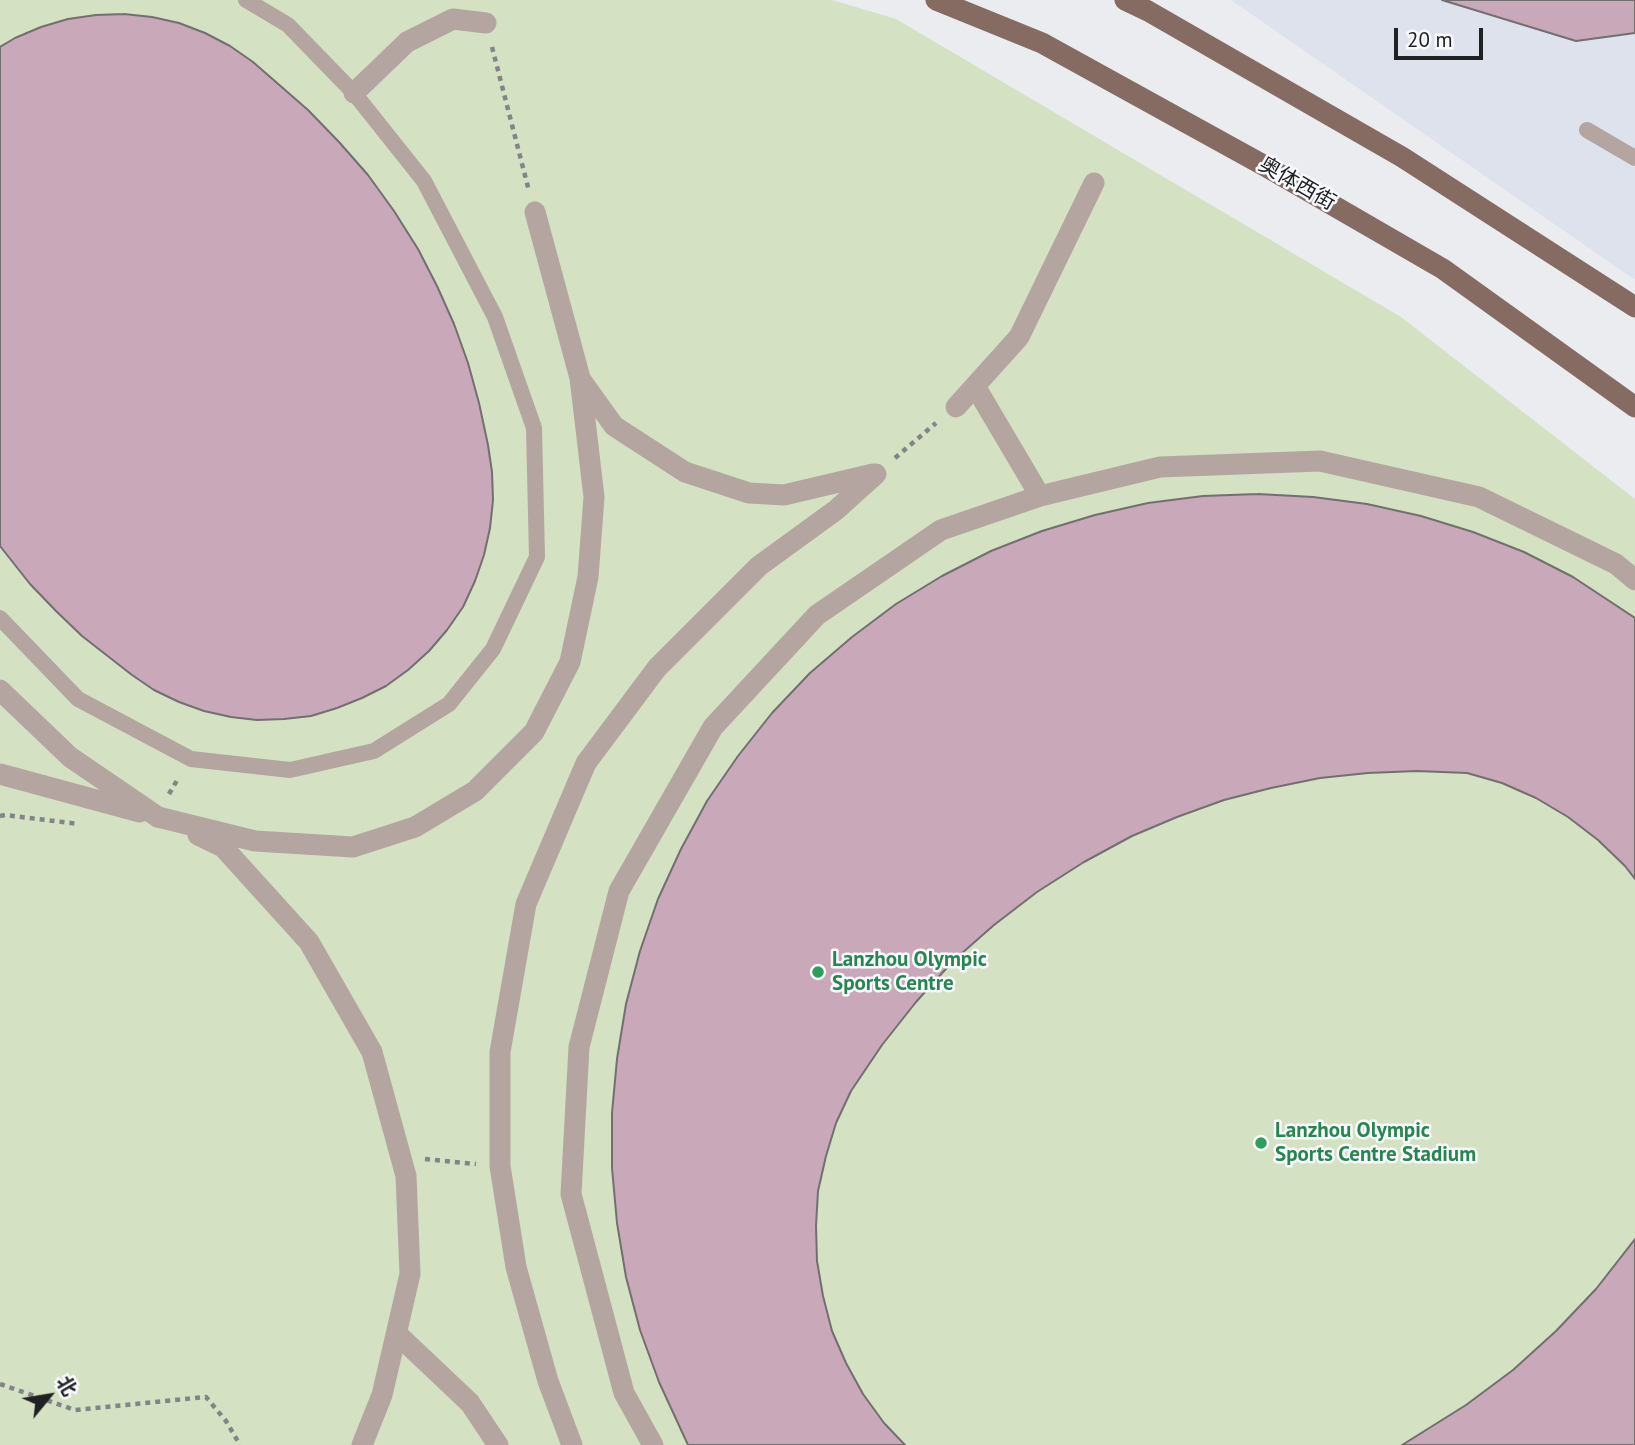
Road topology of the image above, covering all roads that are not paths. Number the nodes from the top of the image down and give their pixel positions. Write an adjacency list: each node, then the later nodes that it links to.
1 (246, 0): 5 (lane)
2 (936, 0): 14 (main road, 奥体西街)
3 (1125, 0): 10 (main road)
4 (486, 23): 5 (street)
5 (354, 93): 17 (lane)
6 (1587, 130): 7 (lane)
7 (1635, 158)
8 (1094, 183): 12 (street)
9 (534, 212): 11 (street)
10 (1635, 307)
11 (580, 378): 20 (street); 24 (street)
12 (975, 386): 13 (street); 15 (street)
13 (956, 407)
14 (1635, 407)
15 (1040, 496): 16 (street); 25 (street)
16 (1635, 580)
17 (0, 618)
18 (0, 690): 20 (street, bridge)
19 (0, 774): 20 (street, bridge)
20 (158, 817): 21 (street)
21 (397, 1334): 22 (street); 23 (street)
22 (362, 1445)
23 (498, 1445)
24 (572, 1445)
25 (653, 1445)

